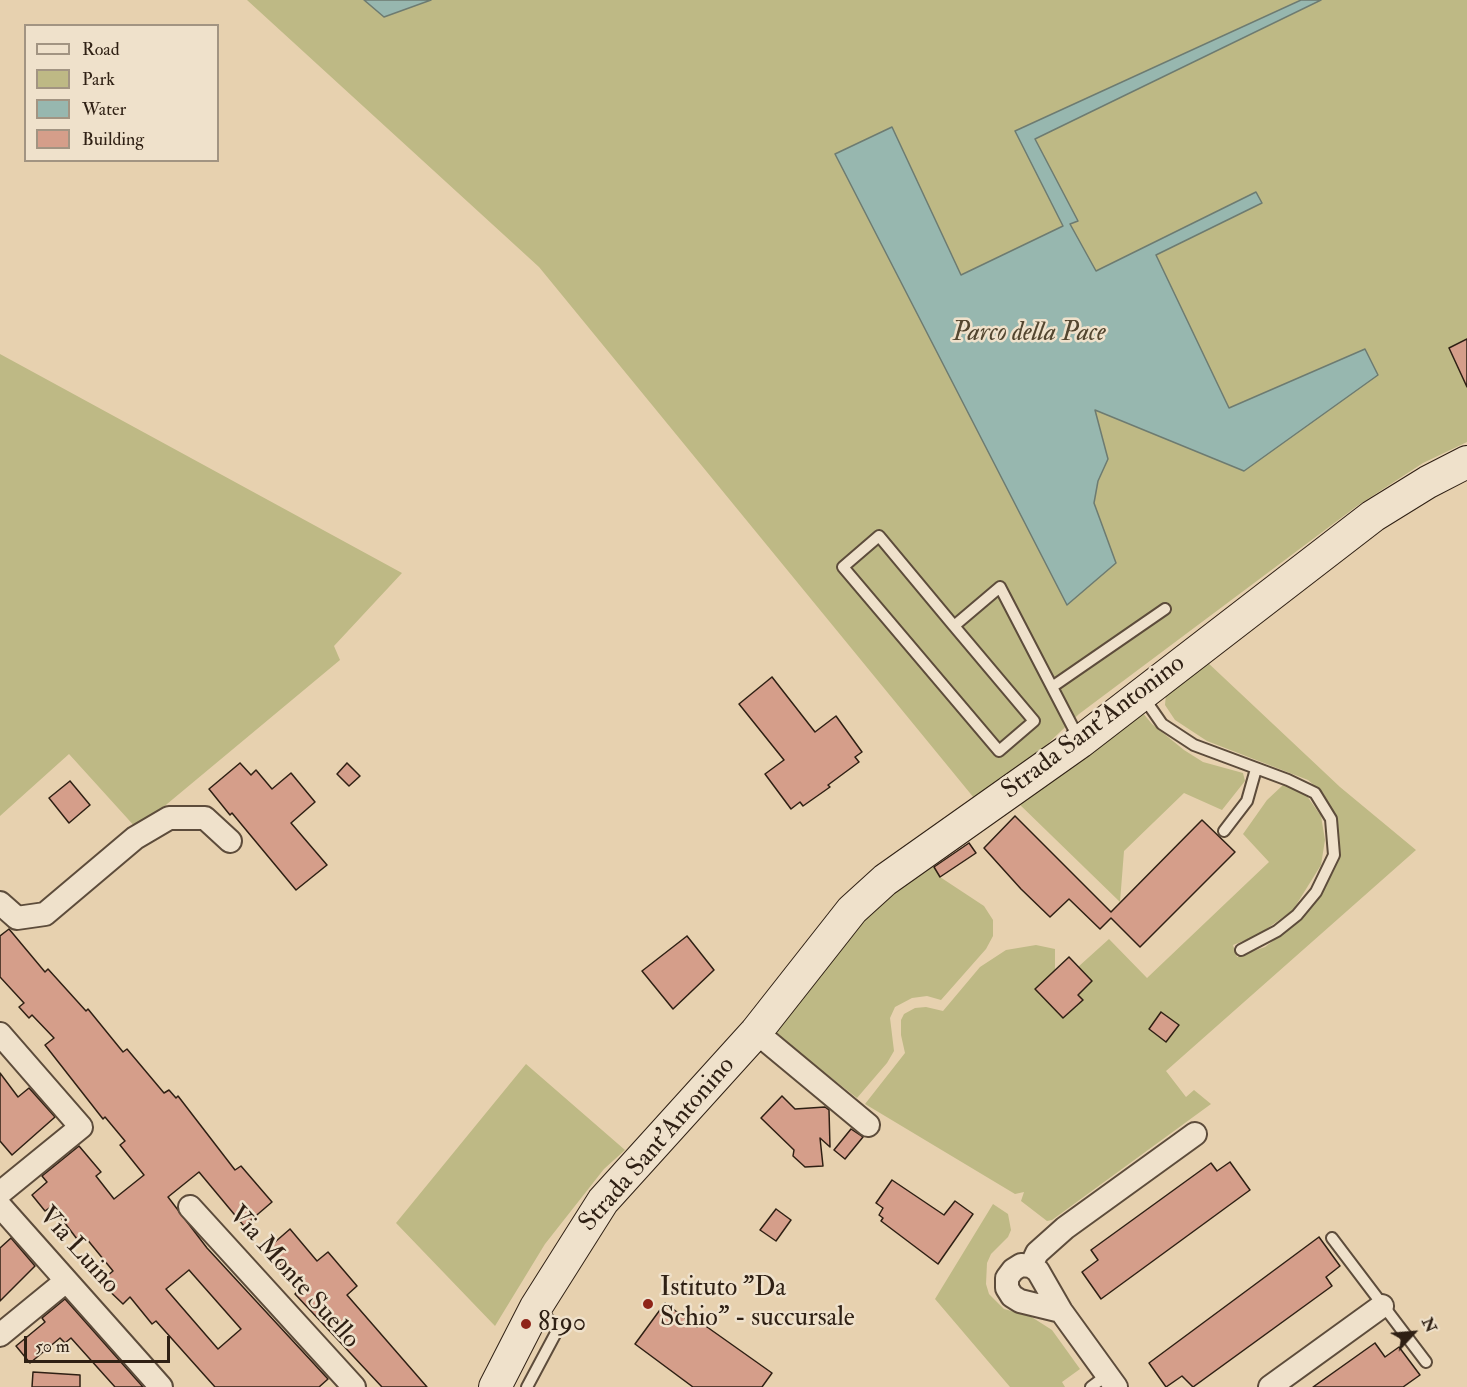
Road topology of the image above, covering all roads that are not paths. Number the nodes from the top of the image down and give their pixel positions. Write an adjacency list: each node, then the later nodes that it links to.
1 (1467, 462): 5 (main road, Strada Sant'Antonino)
2 (1165, 609): 4 (lane)
3 (954, 626): 3 (lane); 4 (lane)
4 (1052, 687): 6 (lane)
5 (1142, 695): 6 (main road, Strada Sant'Antonino); 7 (lane)
6 (1080, 742): 12 (main road, Strada Sant'Antonino)
7 (1256, 769): 8 (lane); 11 (lane)
8 (1224, 831)
9 (230, 841): 10 (street)
10 (0, 903)
11 (1241, 950)
12 (756, 1032): 14 (street); 22 (main road, Strada Sant'Antonino)
13 (0, 1034): 16 (street)
14 (868, 1125)
15 (1195, 1134): 20 (street)
16 (0, 1193)
17 (0, 1206): 21 (street, Via Luino)
18 (190, 1207): 30 (street, Via Monte Suello)
19 (1332, 1238): 23 (lane)
20 (1031, 1266): 24 (street); 24 (street)
21 (66, 1281): 25 (street); 29 (street, Via Luino)
22 (536, 1306): 28 (main road, Strada Sant'Antonino); 31 (lane)
23 (1382, 1306): 26 (lane); 32 (street)
24 (1061, 1311): 27 (street)
25 (0, 1335)
26 (1426, 1362)
27 (1104, 1383)
28 (497, 1386)
29 (161, 1387)
30 (354, 1387)
31 (527, 1387)
32 (1270, 1387)

